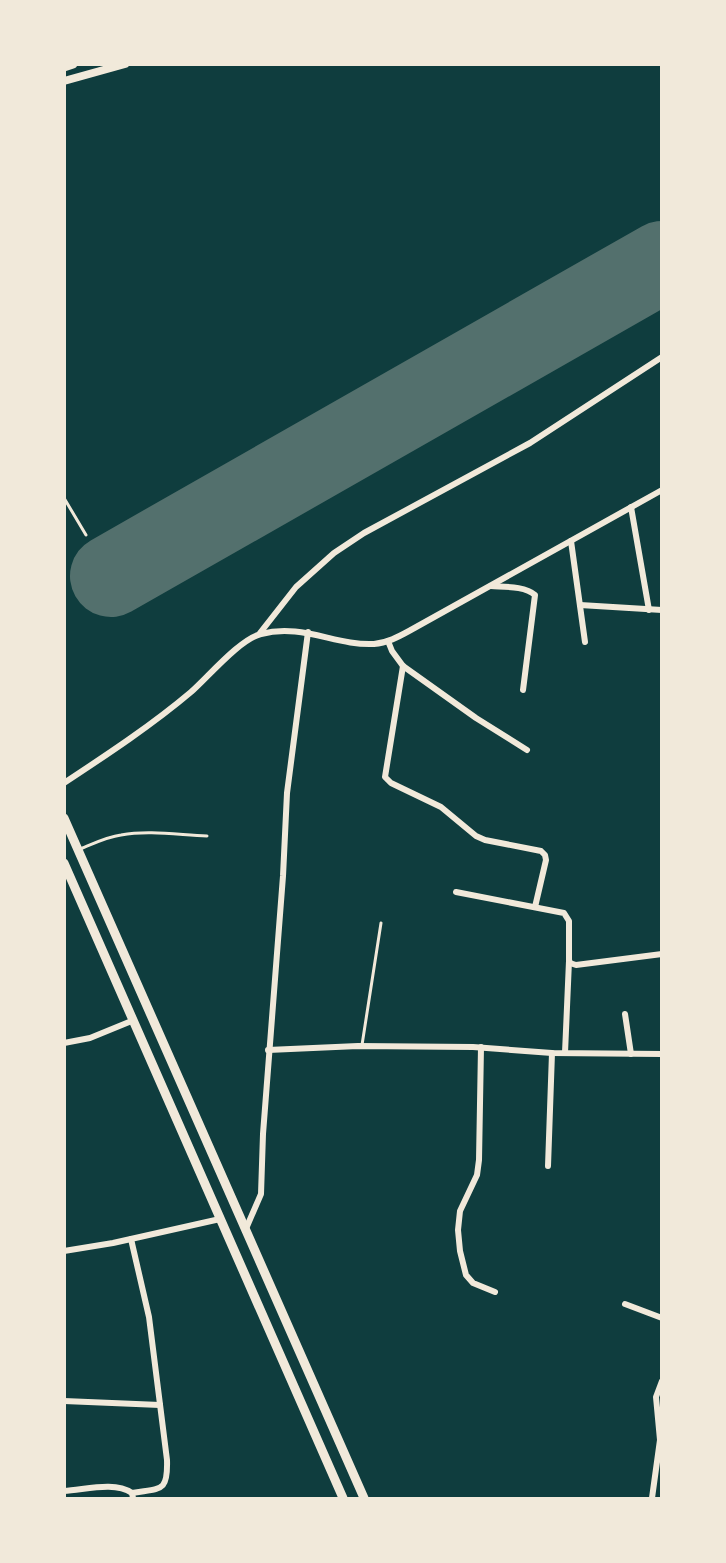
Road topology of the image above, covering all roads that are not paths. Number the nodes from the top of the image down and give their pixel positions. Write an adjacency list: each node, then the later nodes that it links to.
1 (73, 64): 3 (main road)
2 (125, 64): 4 (street)
3 (64, 67)
4 (64, 81)
5 (662, 357): 16 (street)
6 (662, 490): 8 (street)
7 (64, 498): 9 (lane)
8 (631, 507): 10 (street); 13 (street)
9 (86, 535)
10 (571, 541): 11 (street); 12 (street)
11 (491, 586): 17 (street); 20 (street)
12 (580, 605): 13 (street); 18 (street)
13 (649, 610): 14 (street)
14 (662, 610)
15 (308, 632): 16 (street); 17 (street); 37 (street)
16 (260, 634): 22 (street)
17 (388, 641): 19 (street)
18 (585, 642)
19 (403, 666): 21 (street); 28 (street)
20 (523, 690)
21 (527, 750)
22 (64, 783)
23 (64, 818): 25 (main road)
24 (207, 836): 25 (lane)
25 (79, 850): 44 (main road)
26 (64, 863): 33 (main road)
27 (456, 892): 28 (street)
28 (535, 907): 31 (street)
29 (381, 923): 35 (lane)
30 (662, 954): 31 (street)
31 (569, 960): 39 (street)
32 (625, 1014): 40 (street)
33 (135, 1020): 34 (street); 43 (main road)
34 (64, 1043)
35 (362, 1046): 36 (street); 37 (street)
36 (481, 1047): 38 (street); 47 (street)
37 (268, 1050): 44 (street)
38 (552, 1053): 39 (street); 42 (street)
39 (565, 1053): 40 (street)
40 (631, 1054): 41 (street)
41 (662, 1054)
42 (548, 1166)
43 (220, 1219): 45 (street); 56 (main road)
44 (245, 1232): 57 (main road)
45 (130, 1239): 46 (street); 52 (street)
46 (64, 1251)
47 (495, 1292)
48 (625, 1304): 49 (street)
49 (662, 1318)
50 (662, 1381): 58 (street)
51 (64, 1401): 52 (street)
52 (160, 1405): 54 (street)
53 (65, 1491): 54 (street); 55 (street)
54 (133, 1496)
55 (67, 1498)
56 (343, 1498)
57 (364, 1498)
58 (652, 1498)

